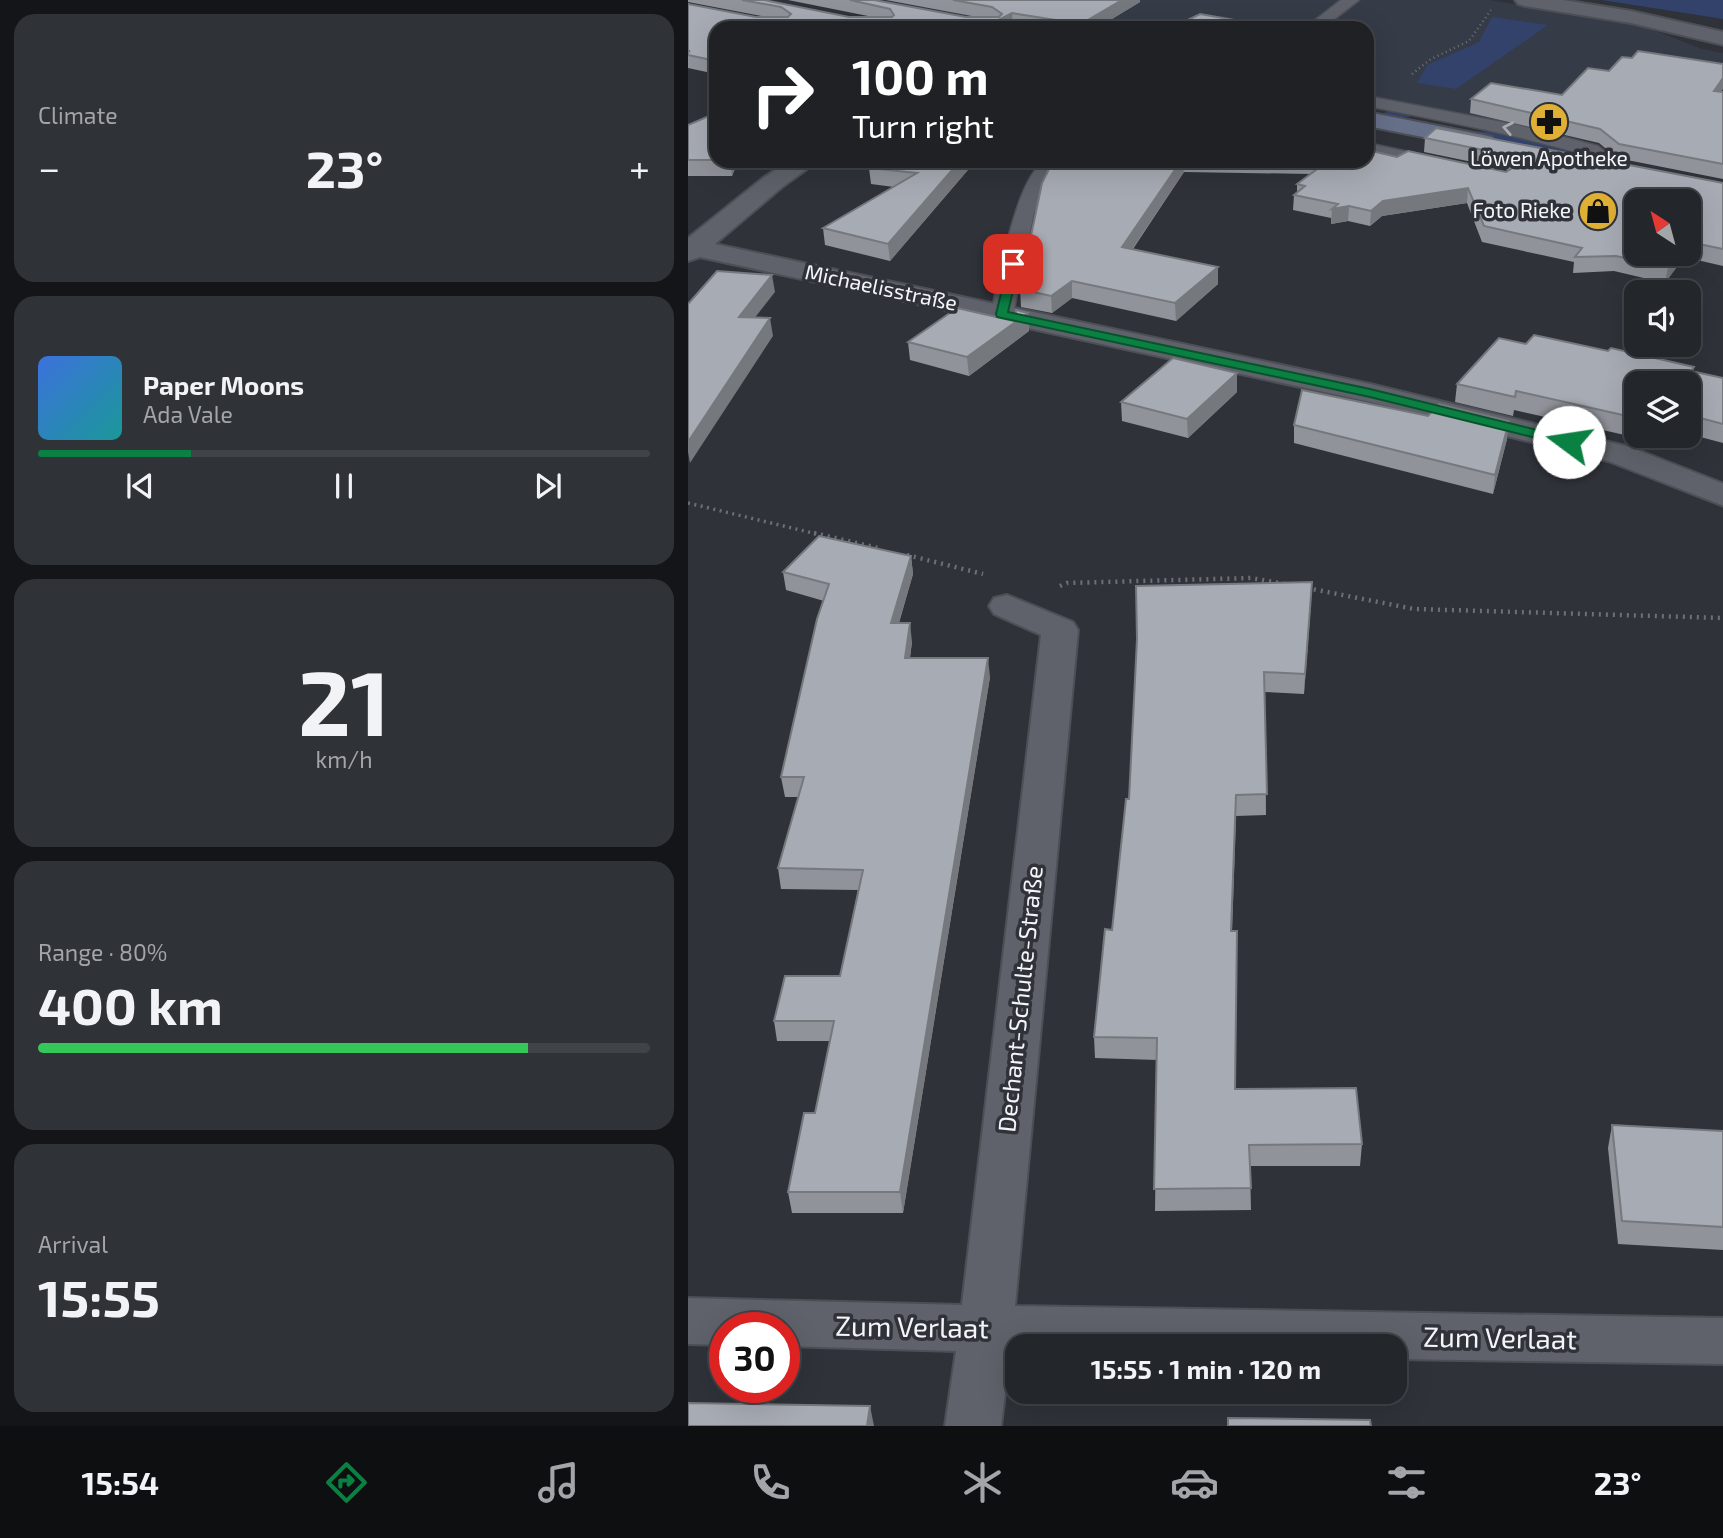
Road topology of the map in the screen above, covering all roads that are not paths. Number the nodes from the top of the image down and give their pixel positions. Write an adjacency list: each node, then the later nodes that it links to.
1 (1351, 0): 3 (lane)
2 (1525, 0): 4 (street)
3 (1322, 21)
4 (1723, 39)
5 (1374, 109): 12 (main road, one-way to 5)
6 (1374, 131): 8 (main road)
7 (1374, 150): 9 (lane)
8 (1498, 156)
9 (1455, 167)
10 (795, 168): 13 (street)
11 (1045, 169): 14 (lane)
12 (1577, 172)
13 (689, 249): 14 (street, Michaelisstraße)
14 (1002, 314): 15 (street, Michaelisstraße)
15 (1723, 496)
16 (1007, 606): 18 (street, Dechant-Schulte-Straße)
17 (688, 1321): 18 (street, Zum Verlaat)
18 (986, 1329): 19 (street, Zum Verlaat); 20 (street, Dechant-Schulte-Straße)
19 (1723, 1341)
20 (973, 1426)

